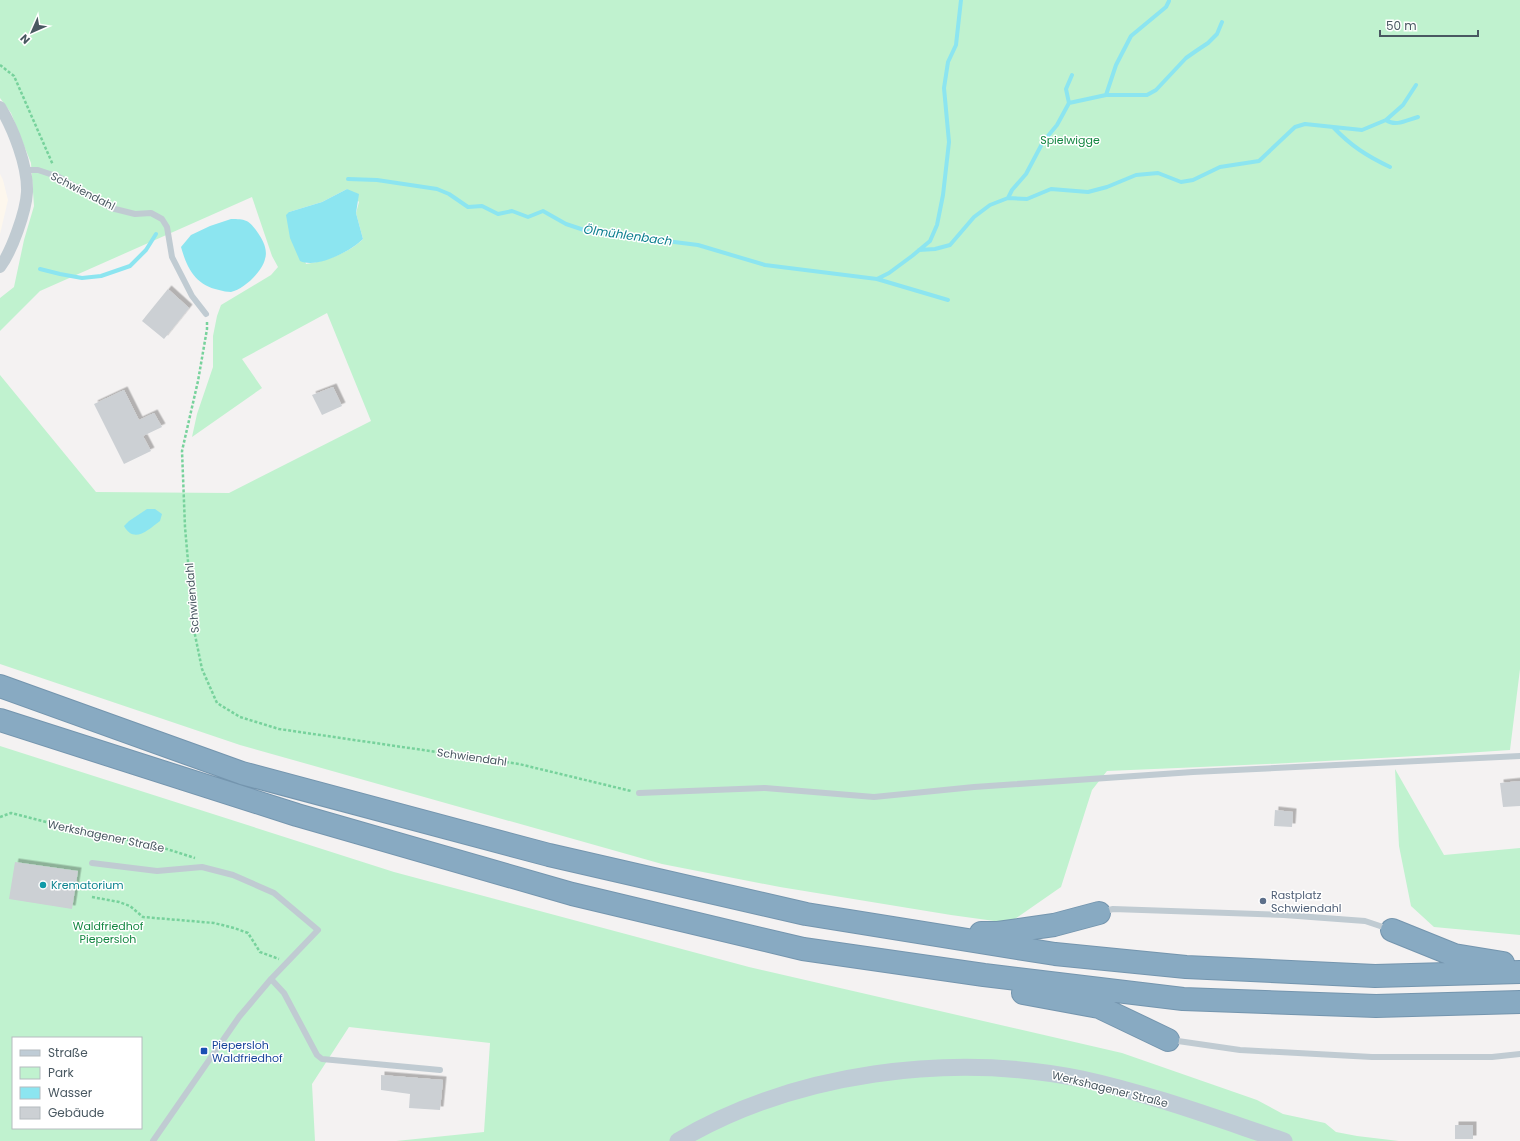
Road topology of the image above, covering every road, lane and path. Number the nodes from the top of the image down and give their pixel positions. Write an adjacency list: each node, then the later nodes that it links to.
1 (0, 65): 4 (path)
2 (0, 107): 3 (street)
3 (25, 170): 4 (lane, Schwiendahl); 5 (street)
4 (59, 177): 6 (lane, Schwiendahl)
5 (0, 267)
6 (206, 314): 10 (path, Schwiendahl)
7 (0, 686): 17 (highway)
8 (0, 720): 21 (highway)
9 (1520, 756): 10 (lane)
10 (639, 793)
11 (0, 817): 12 (path, Werkshagener Straße)
12 (199, 860)
13 (92, 863): 18 (lane, Werkshagener Straße)
14 (92, 898): 18 (path)
15 (1099, 913): 16 (lane); 17 (highway)
16 (1392, 930): 19 (highway)
17 (928, 934): 20 (highway)
18 (287, 962): 22 (lane, Werkshagener Straße)
19 (1520, 963)
20 (1520, 972)
21 (984, 975): 23 (highway); 24 (highway)
22 (271, 979): 26 (lane); 27 (lane, Werkshagener Straße)
23 (1520, 1002)
24 (1168, 1040): 25 (lane)
25 (1520, 1054)
26 (440, 1070)
27 (153, 1141)
28 (678, 1141): 29 (main road, Werkshagener Straße)
29 (1284, 1141)

